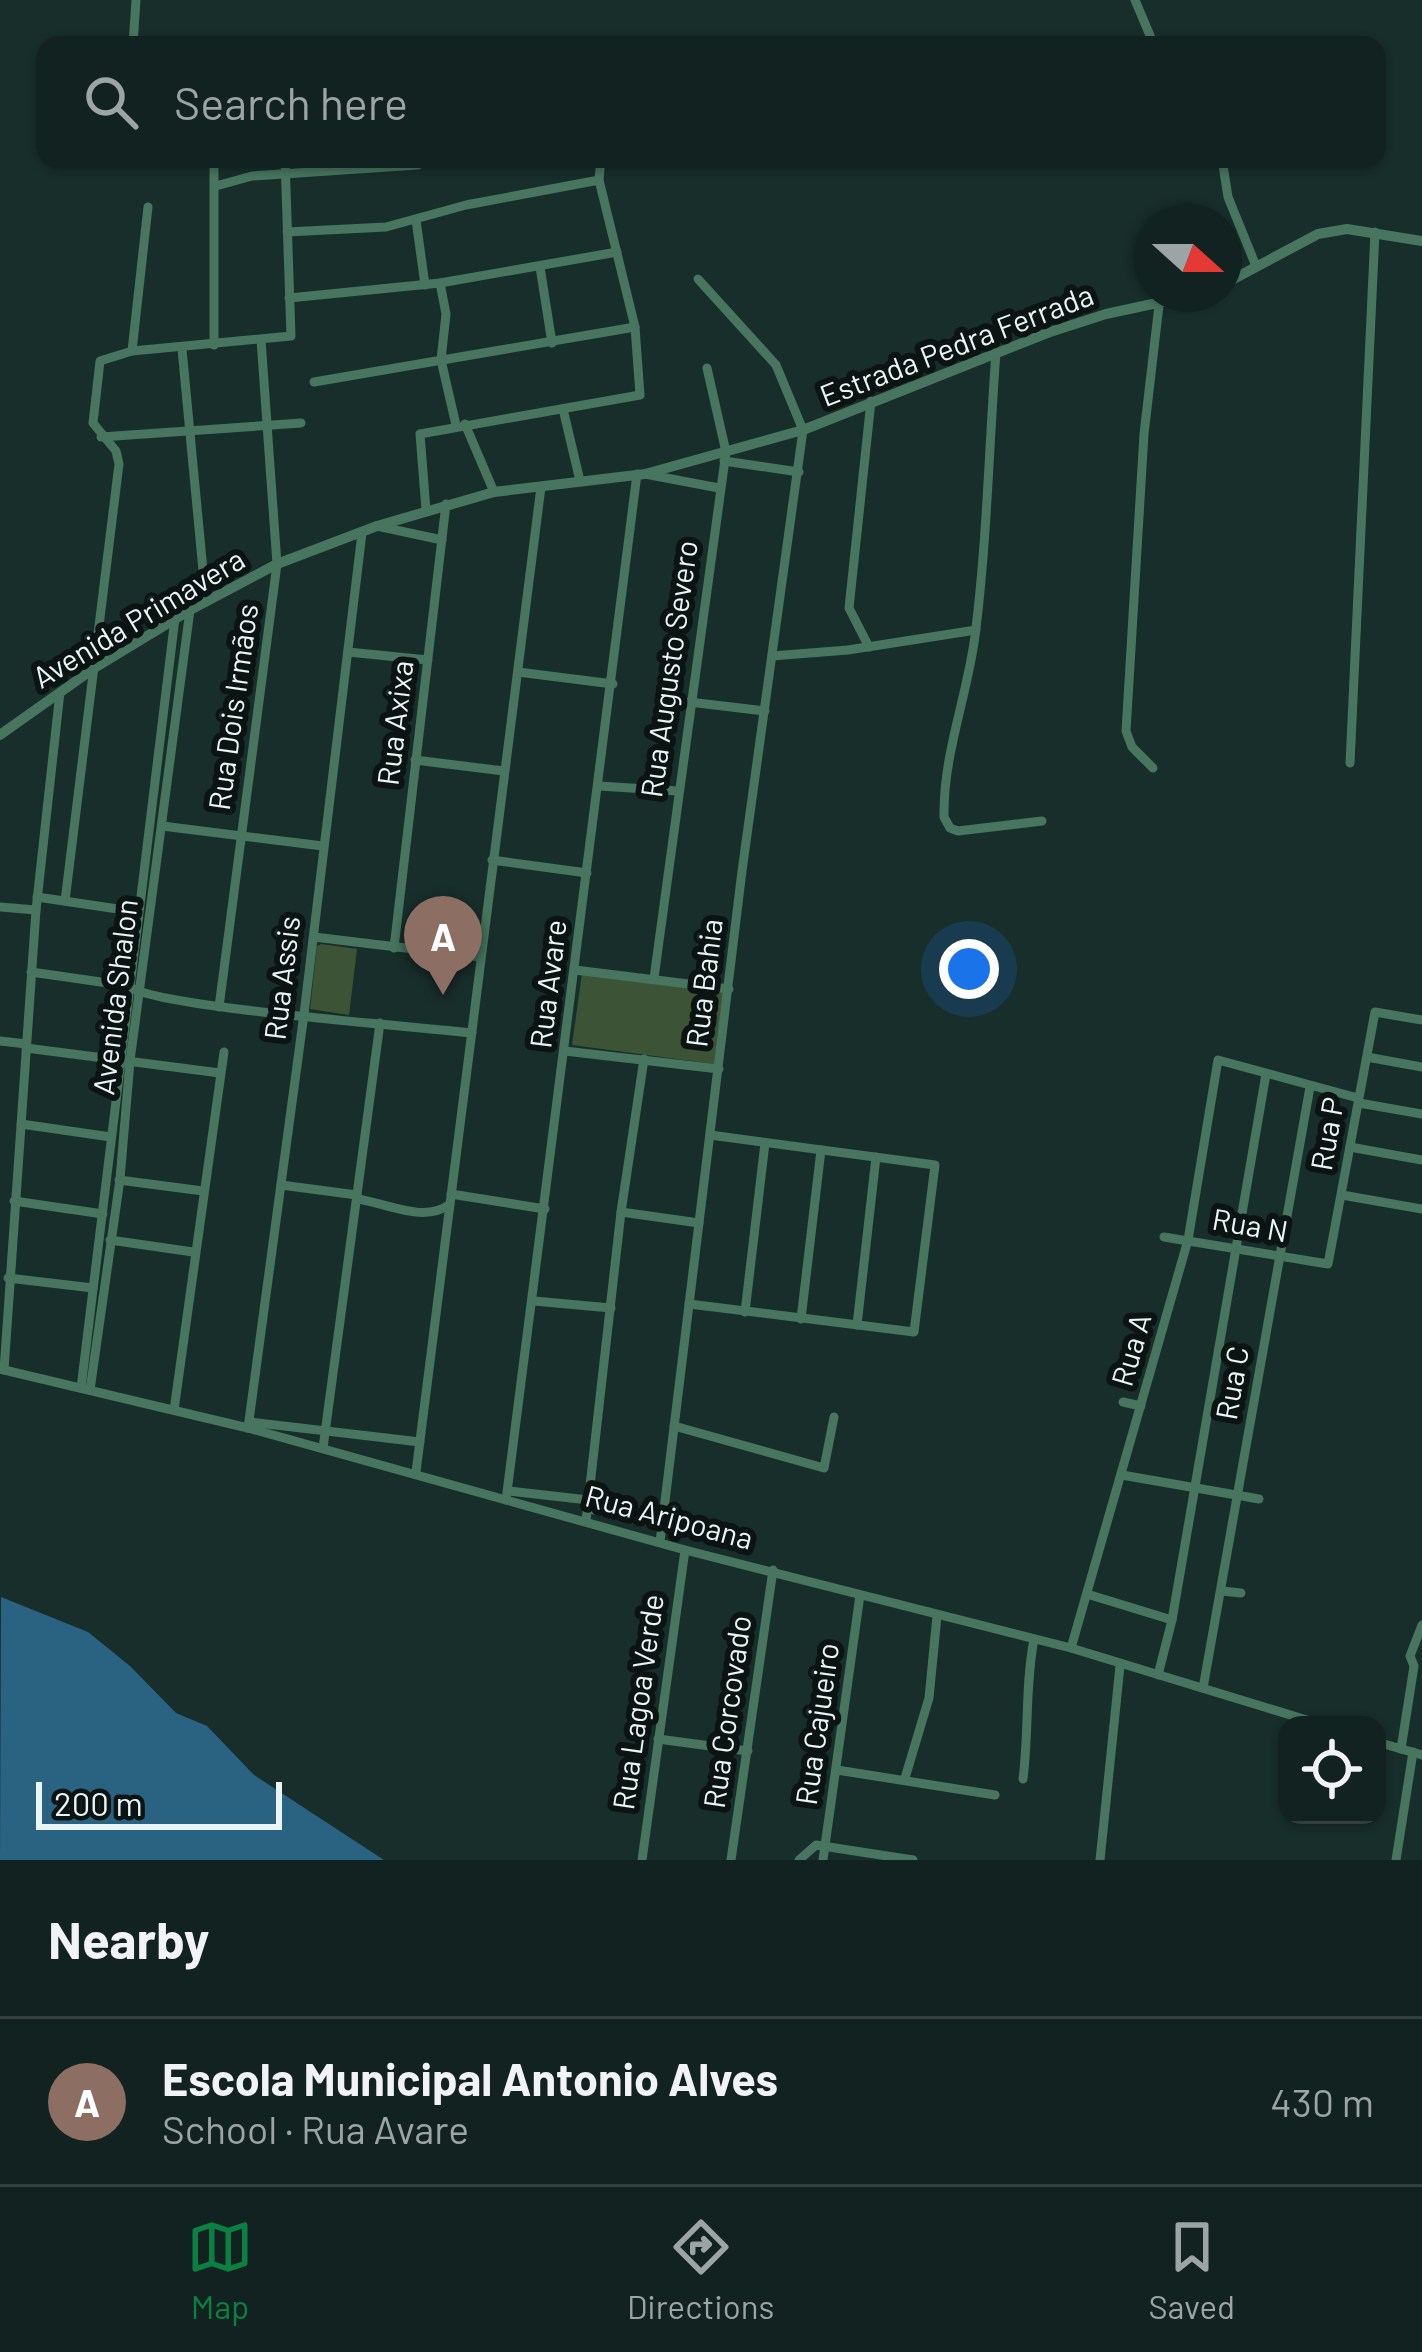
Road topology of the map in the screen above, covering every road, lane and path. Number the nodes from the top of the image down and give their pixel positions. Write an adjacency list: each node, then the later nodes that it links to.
1 (136, 0): 3 (street)
2 (1135, 0): 4 (street)
3 (134, 36)
4 (1150, 36)
5 (215, 168): 12 (street)
6 (285, 168): 10 (street)
7 (378, 168): 10 (street)
8 (600, 168): 11 (street)
9 (1223, 168): 19 (street)
10 (285, 175): 12 (street); 15 (street)
11 (599, 180): 14 (street); 18 (street)
12 (216, 186): 31 (street)
13 (148, 207): 33 (street)
14 (416, 220): 15 (street); 24 (street)
15 (286, 232): 25 (street)
16 (1375, 232): 17 (street); 19 (street); 75 (street)
17 (1422, 242)
18 (617, 252): 20 (street); 28 (street)
19 (1256, 266): 21 (street)
20 (540, 267): 23 (street); 30 (street)
21 (1242, 274)
22 (698, 280): 43 (street)
23 (440, 283): 24 (street); 35 (street)
24 (425, 285): 25 (street)
25 (289, 298): 29 (street)
26 (1134, 309): 34 (street, Estrada Pedra Ferrada)
27 (1158, 312): 76 (street)
28 (635, 327): 30 (street); 39 (street)
29 (261, 340): 31 (street); 41 (street, Rua Dois Irmãos)
30 (552, 343): 35 (street)
31 (214, 345): 32 (street)
32 (182, 349): 33 (street); 44 (street)
33 (132, 351): 45 (street)
34 (995, 352): 38 (street, Estrada Pedra Ferrada); 62 (street)
35 (441, 361): 37 (street); 42 (street)
36 (707, 368): 46 (street, Rua Augusto Severo)
37 (314, 382)
38 (871, 401): 43 (street, Estrada Pedra Ferrada); 63 (street)
39 (563, 409): 42 (street); 49 (street)
40 (301, 422): 41 (street)
41 (268, 425): 44 (street); 58 (street, Rua Dois Irmãos)
42 (461, 425): 52 (street); 54 (street)
43 (803, 430): 46 (street, Estrada Pedra Ferrada); 47 (street, Rua Bahia)
44 (192, 431): 45 (street); 59 (street)
45 (101, 437): 67 (street)
46 (725, 456): 47 (street); 48 (street, Avenida Primavera); 51 (street, Rua Augusto Severo)
47 (800, 472): 65 (street, Rua Bahia)
48 (641, 474): 49 (street, Avenida Primavera); 51 (street); 69 (street, Rua Avare)
49 (580, 482): 50 (street, Avenida Primavera)
50 (541, 487): 52 (street, Avenida Primavera); 68 (street)
51 (719, 488): 71 (street, Rua Augusto Severo)
52 (494, 492): 53 (street, Avenida Primavera)
53 (446, 504): 54 (street, Avenida Primavera); 57 (street, Rua Axixa)
54 (426, 510): 55 (street, Avenida Primavera)
55 (377, 526): 56 (street, Avenida Primavera); 57 (street)
56 (362, 533): 58 (street, Avenida Primavera); 64 (street, Rua Assis)
57 (442, 540): 66 (street, Rua Axixa)
58 (277, 564): 59 (street, Avenida Primavera); 82 (street, Rua Dois Irmãos)
59 (206, 602): 60 (street, Avenida Primavera)
60 (190, 610): 61 (street, Avenida Primavera); 81 (street, Avenida Shalon)
61 (175, 618): 67 (street, Avenida Primavera); 81 (street, Avenida Shalon)
62 (976, 630): 63 (street); 80 (street)
63 (869, 647): 65 (street)
64 (348, 652): 66 (street); 83 (street, Rua Assis)
65 (772, 656): 72 (street, Rua Bahia)
66 (428, 660): 74 (street, Rua Axixa)
67 (96, 667): 70 (street, Avenida Primavera); 88 (street)
68 (518, 672): 69 (street); 77 (street)
69 (613, 684): 78 (street, Rua Avare)
70 (60, 692): 73 (street, Avenida Primavera); 87 (street)
71 (689, 702): 72 (street); 79 (street, Rua Augusto Severo)
72 (765, 712): 99 (street, Rua Bahia)
73 (0, 735)
74 (415, 760): 77 (street); 93 (street, Rua Axixa)
75 (1350, 763)
76 (1154, 768)
77 (504, 771): 85 (street)
78 (599, 786): 79 (street); 86 (street, Rua Avare)
79 (678, 791): 97 (street, Rua Augusto Severo)
80 (1042, 821)
81 (157, 826): 82 (street); 84 (street, Avenida Shalon)
82 (241, 836): 83 (street); 101 (street, Rua Dois Irmãos)
83 (323, 845): 92 (street, Rua Assis)
84 (153, 852): 91 (street, Avenida Shalon); 100 (street, Avenida Shalon)
85 (492, 860): 86 (street); 94 (street)
86 (587, 873): 95 (street, Rua Avare)
87 (38, 897): 88 (street); 90 (street)
88 (65, 901): 91 (street)
89 (0, 907): 90 (street)
90 (36, 910): 96 (street)
91 (138, 912): 98 (street, Avenida Shalon)
92 (314, 937): 93 (street); 102 (street, Rua Assis)
93 (394, 948): 94 (street)
94 (481, 957): 105 (street)
95 (575, 970): 97 (street); 108 (street, Rua Avare)
96 (31, 972): 98 (street); 107 (street)
97 (654, 978): 99 (street)
98 (129, 986): 100 (street); 112 (street, Avenida Shalon)
99 (729, 988): 114 (street, Rua Bahia)
100 (140, 994): 101 (street); 112 (street, Avenida Shalon)
101 (219, 1007): 102 (street)
102 (304, 1014): 104 (street); 130 (street, Rua Assis)
103 (1422, 1020): 110 (street, Rua P)
104 (380, 1023): 105 (street); 133 (street)
105 (472, 1033): 134 (street)
106 (0, 1041): 107 (street)
107 (26, 1046): 112 (street); 121 (street)
108 (566, 1051): 111 (street); 136 (street, Rua Avare)
109 (224, 1052): 115 (street)
110 (1367, 1057): 113 (street); 119 (street, Rua P)
111 (644, 1059): 114 (street); 138 (street)
112 (125, 1060): 115 (street); 118 (street, Avenida Shalon)
113 (1422, 1067)
114 (719, 1069): 122 (street, Rua Bahia)
115 (220, 1073): 131 (street)
116 (1266, 1074): 117 (street); 144 (street, Rua A); 145 (street)
117 (1310, 1087): 119 (street); 147 (street, Rua C)
118 (121, 1098): 123 (street, Avenida Shalon); 129 (street, Avenida Shalon)
119 (1359, 1101): 120 (street); 125 (street, Rua P)
120 (1422, 1114)
121 (21, 1124): 123 (street); 135 (street)
122 (710, 1136): 124 (street); 140 (street, Rua Bahia)
123 (111, 1137): 129 (street, Avenida Shalon)
124 (765, 1142): 126 (street); 155 (street)
125 (1351, 1147): 128 (street); 132 (street, Rua P)
126 (821, 1150): 127 (street); 156 (street)
127 (876, 1157): 157 (street); 157 (street)
128 (1422, 1160)
129 (114, 1182): 131 (street); 139 (street, Avenida Shalon)
130 (281, 1185): 133 (street); 164 (street, Rua Assis)
131 (203, 1191): 146 (street)
132 (1342, 1195): 137 (street); 148 (street, Rua P)
133 (357, 1197): 134 (street); 166 (street)
134 (450, 1199): 136 (street); 167 (street)
135 (14, 1201): 139 (street); 141 (street)
136 (545, 1209): 152 (street, Rua Avare)
137 (1422, 1209)
138 (621, 1212): 140 (street); 154 (street)
139 (106, 1220): 143 (street, Avenida Shalon); 149 (street, Avenida Shalon)
140 (699, 1223): 153 (street, Rua Bahia)
141 (6, 1226): 150 (street)
142 (1164, 1237): 144 (street, Rua N)
143 (110, 1240): 146 (street); 149 (street, Avenida Shalon)
144 (1188, 1240): 145 (street, Rua N); 161 (street, Rua A)
145 (1234, 1247): 147 (street, Rua N); 171 (street)
146 (193, 1252): 162 (street)
147 (1279, 1256): 148 (street, Rua N); 172 (street, Rua C)
148 (1328, 1264)
149 (100, 1276): 151 (street, Avenida Shalon); 159 (street, Avenida Shalon)
150 (8, 1278): 151 (street); 158 (street)
151 (93, 1288): 159 (street, Avenida Shalon)
152 (533, 1301): 154 (street); 173 (street, Rua Avare)
153 (689, 1304): 155 (street); 165 (street, Rua Bahia)
154 (611, 1308): 175 (street)
155 (745, 1312): 156 (street)
156 (801, 1318): 157 (street)
157 (857, 1325)
158 (2, 1369): 159 (street, Rua Aripoana)
159 (86, 1389): 162 (street, Rua Aripoana)
160 (1123, 1402): 161 (street)
161 (1141, 1406): 170 (street, Rua A)
162 (174, 1410): 164 (street, Rua Aripoana)
163 (834, 1418): 165 (street)
164 (249, 1425): 166 (street); 168 (street, Rua Aripoana)
165 (674, 1426): 176 (street, Rua Bahia)
166 (326, 1429): 167 (street); 168 (street)
167 (420, 1442): 169 (street)
168 (322, 1448): 169 (street, Rua Aripoana)
169 (416, 1472): 173 (street, Rua Aripoana)
170 (1122, 1475): 171 (street); 183 (street, Rua A)
171 (1193, 1488): 172 (street); 186 (street)
172 (1238, 1494): 174 (street); 181 (street, Rua C)
173 (507, 1495): 175 (street); 177 (street, Rua Aripoana)
174 (1259, 1499)
175 (588, 1504): 176 (street); 177 (street)
176 (663, 1520): 178 (street, Rua Bahia)
177 (586, 1521): 178 (street, Rua Aripoana)
178 (660, 1542): 179 (street, Rua Aripoana)
179 (685, 1550): 180 (street, Rua Aripoana); 194 (street, Rua Lagoa Verde)
180 (773, 1570): 184 (street, Rua Aripoana); 197 (street, Rua Corcovado)
181 (1222, 1591): 182 (street); 192 (street, Rua C)
182 (1240, 1593)
183 (1087, 1594): 186 (street); 189 (street, Rua A)
184 (860, 1595): 185 (street, Rua Aripoana); 199 (street, Rua Cajueiro)
185 (937, 1616): 188 (street, Rua Aripoana); 200 (street)
186 (1172, 1620): 191 (street)
187 (1422, 1625): 196 (street)
188 (1034, 1639): 189 (street, Rua Aripoana); 201 (street)
189 (1071, 1648): 190 (street, Rua Aripoana)
190 (1120, 1666): 191 (street, Rua Aripoana); 209 (street)
191 (1158, 1675): 192 (street, Rua Aripoana)
192 (1203, 1688): 193 (street, Rua Aripoana)
193 (1294, 1716)
194 (658, 1739): 197 (street); 204 (street, Rua Lagoa Verde)
195 (1386, 1745): 196 (street)
196 (1401, 1749): 198 (street)
197 (748, 1751): 205 (street, Rua Corcovado)
198 (1418, 1753): 210 (street)
199 (837, 1770): 200 (street); 203 (street, Rua Cajueiro)
200 (905, 1778): 202 (street)
201 (1023, 1779)
202 (995, 1795)
203 (826, 1846): 206 (street); 207 (street, Rua Cajueiro); 208 (street)
204 (641, 1860)
205 (731, 1860)
206 (799, 1860)
207 (824, 1860)
208 (914, 1860)
209 (1100, 1860)
210 (1396, 1860)

